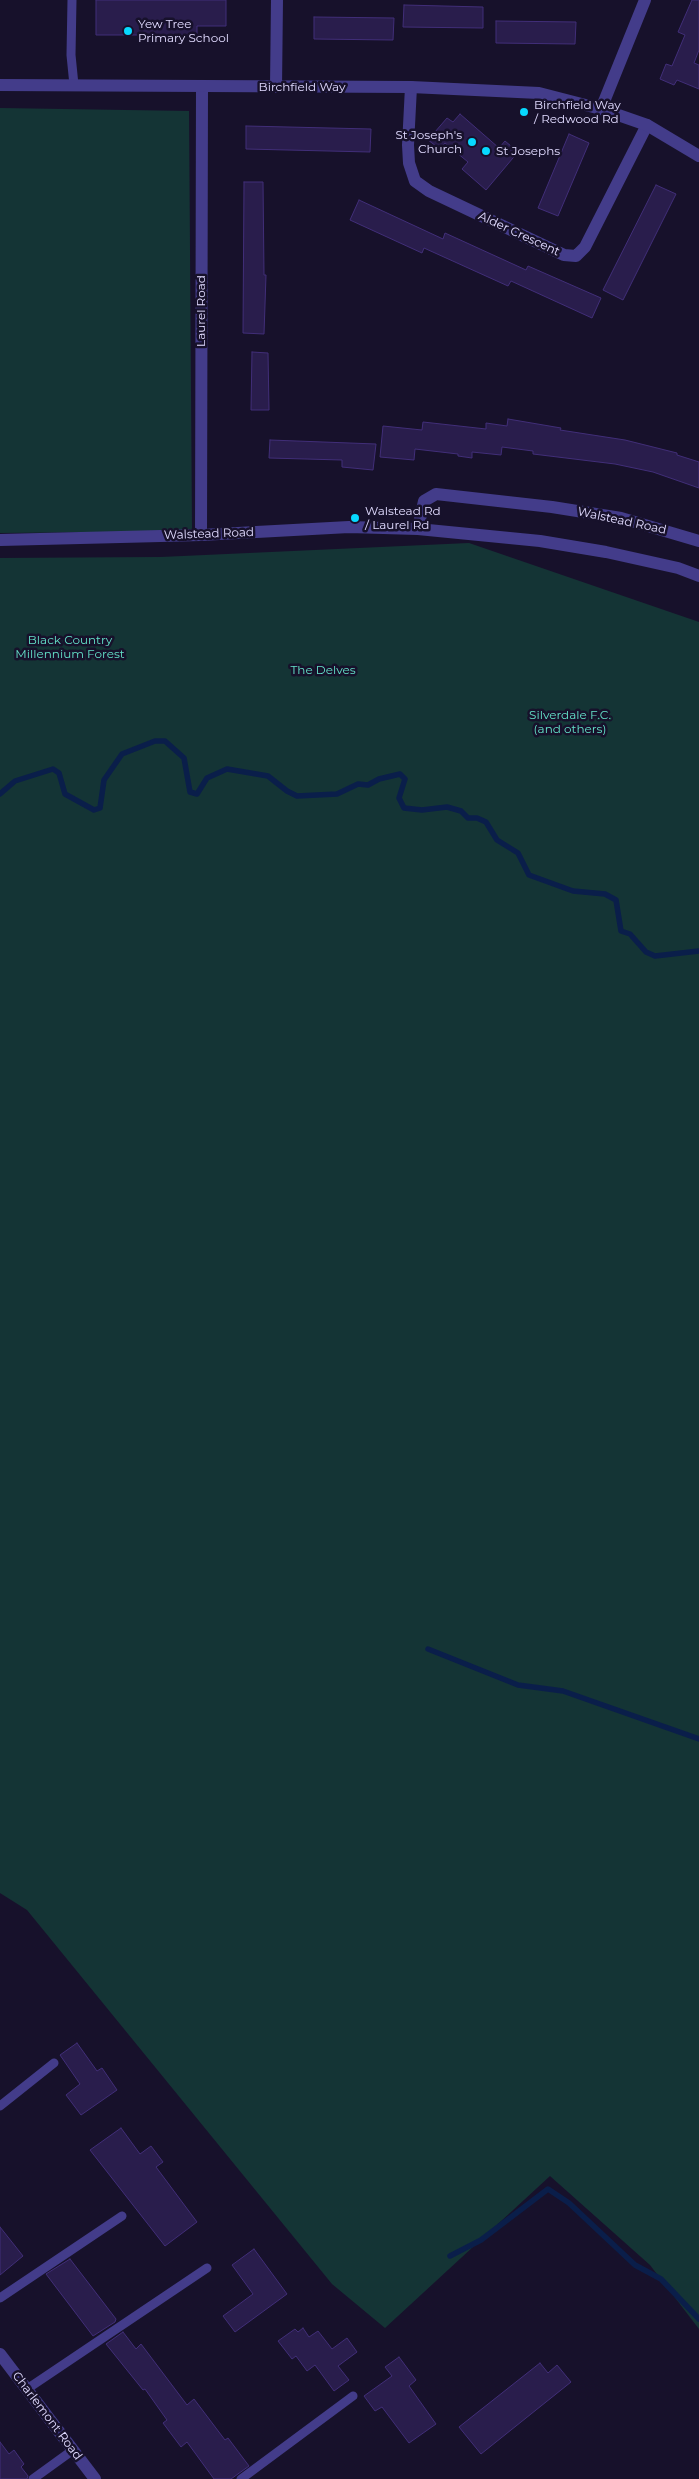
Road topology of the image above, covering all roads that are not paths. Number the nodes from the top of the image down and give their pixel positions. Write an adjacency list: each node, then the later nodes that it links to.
1 (72, 0): 5 (lane)
2 (277, 0): 7 (street)
3 (645, 0): 9 (street)
4 (0, 85): 5 (street, Birchfield Way)
5 (74, 85): 6 (street, Birchfield Way)
6 (202, 86): 7 (street, Birchfield Way); 13 (street, Laurel Road)
7 (276, 87): 8 (street, Birchfield Way)
8 (411, 87): 9 (street, Birchfield Way); 10 (street, Alder Crescent)
9 (601, 109): 10 (street, Birchfield Way)
10 (647, 125): 11 (street, Birchfield Way)
11 (699, 156)
12 (418, 529): 13 (street, Walstead Road); 15 (street, Walstead Road); 16 (street, Walstead Road)
13 (201, 535): 14 (street, Walstead Road)
14 (0, 540)
15 (699, 540)
16 (699, 576)
17 (54, 2063): 18 (lane)
18 (0, 2106)
19 (122, 2216): 21 (lane)
20 (207, 2268): 23 (lane)
21 (0, 2298)
22 (0, 2354): 23 (street, Charlemont Road)
23 (27, 2390): 25 (street, Charlemont Road)
24 (353, 2396): 28 (lane)
25 (73, 2450): 26 (lane); 27 (street, Charlemont Road)
26 (33, 2479)
27 (94, 2479)
28 (241, 2479)

